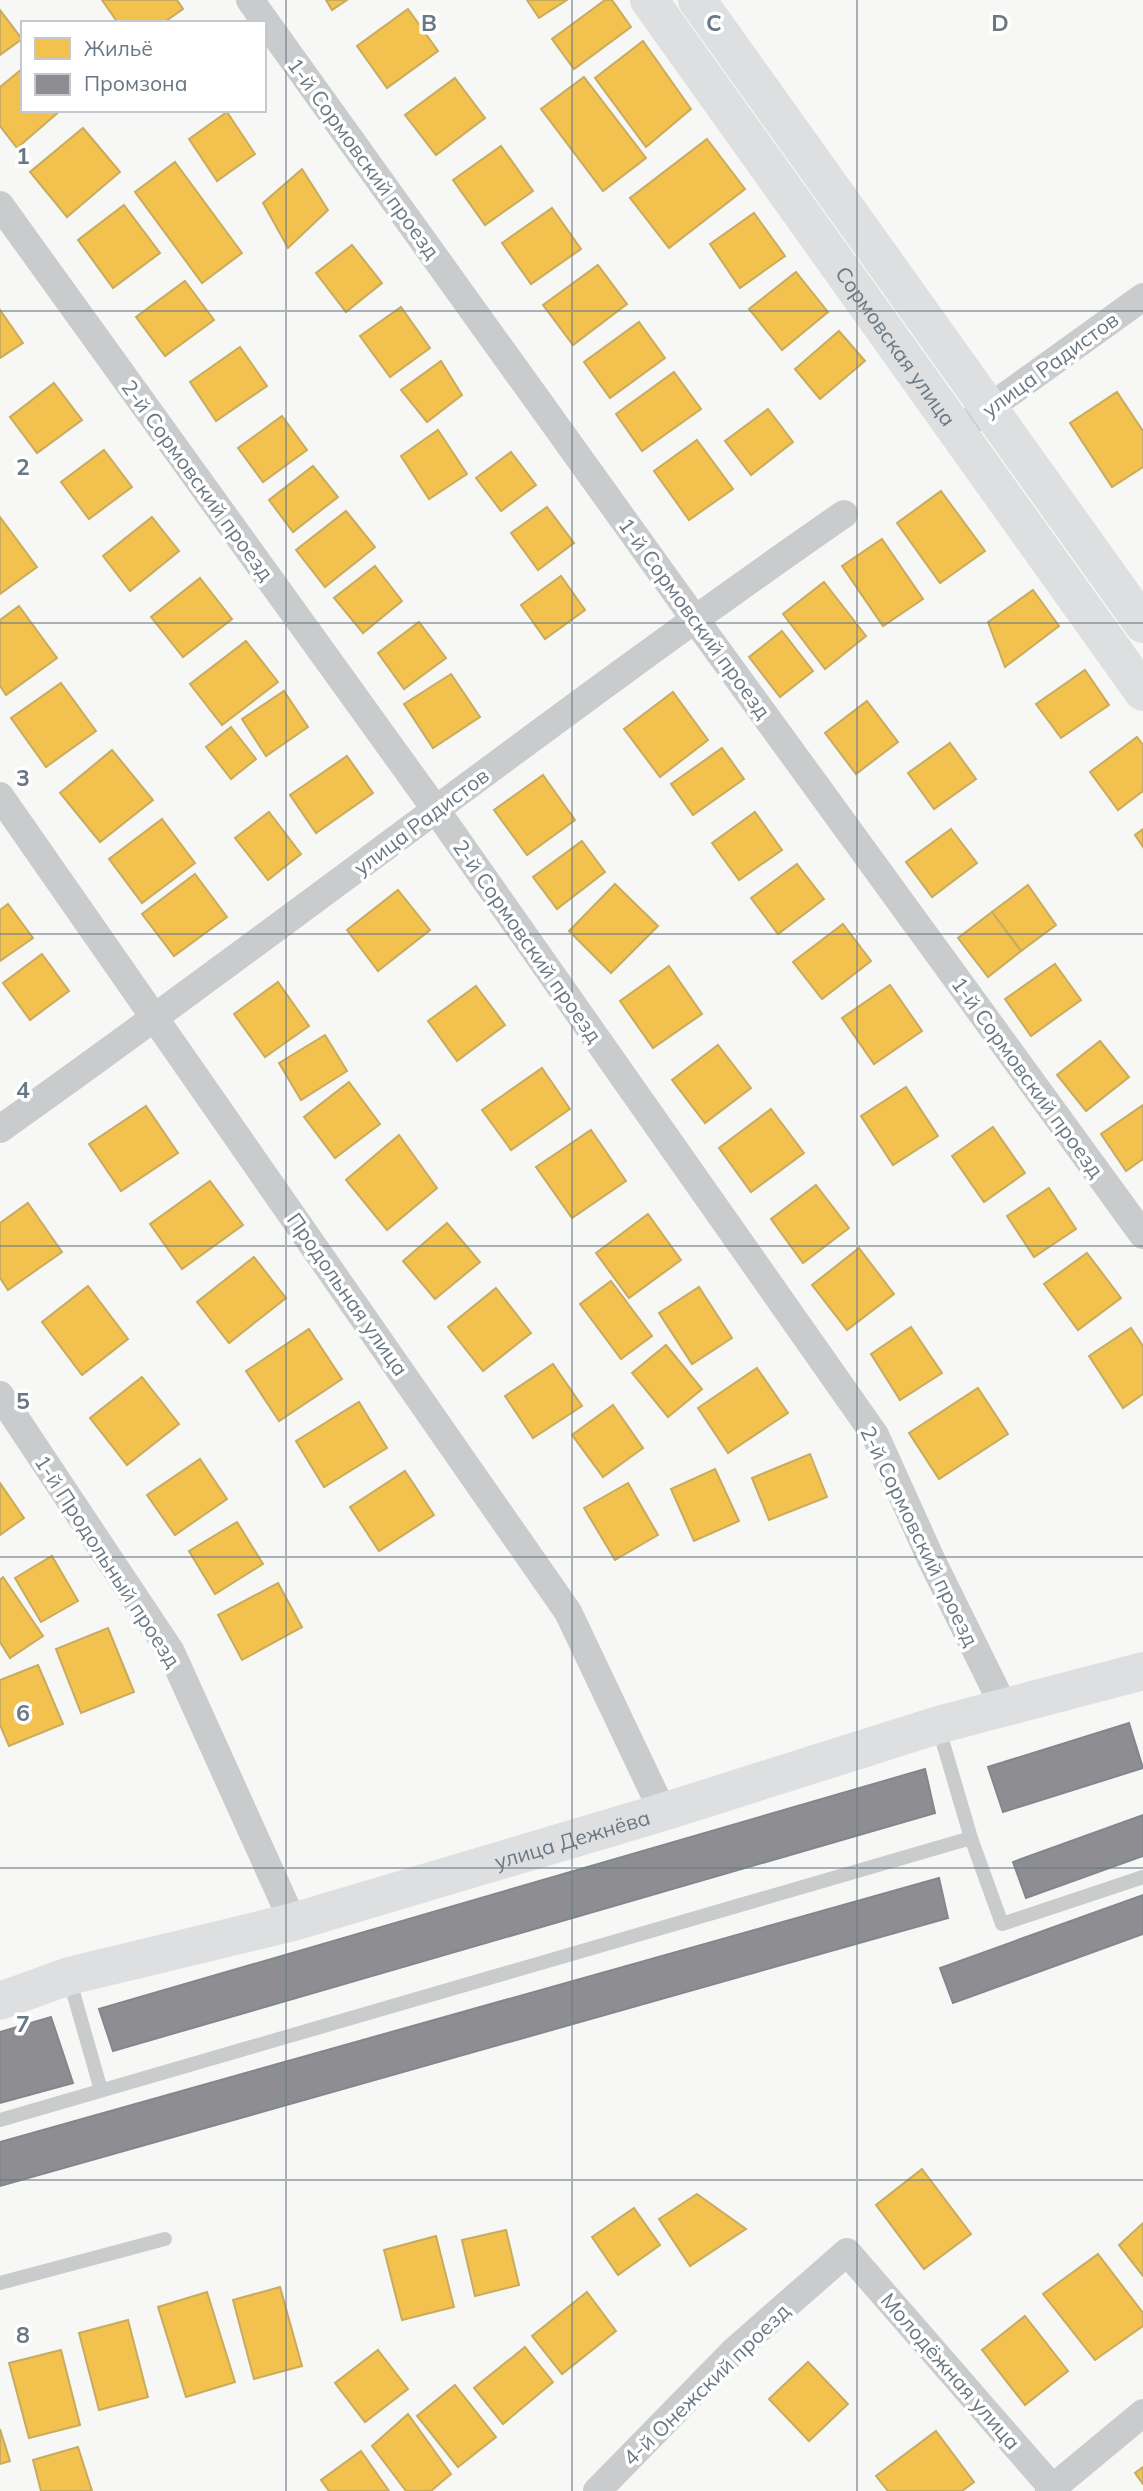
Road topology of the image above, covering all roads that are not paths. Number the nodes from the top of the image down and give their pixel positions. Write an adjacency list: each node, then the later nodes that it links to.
1 (250, 0): 4 (street, 1-й Сормовский проезд)
2 (649, 0): 9 (main road, Сормовская улица)
3 (696, 0): 8 (main road, Сормовская улица)
4 (265, 21)
5 (266, 22): 11 (street, 1-й Сормовский проезд)
6 (0, 205): 15 (street, 2-й Сормовский проезд)
7 (1143, 297): 8 (street, улица Радистов)
8 (987, 408): 9 (street, улица Радистов); 12 (main road, Сормовская улица)
9 (957, 431): 13 (main road, Сормовская улица)
10 (844, 514): 11 (street, улица Радистов)
11 (694, 618): 15 (street, улица Радистов); 18 (street, 1-й Сормовский проезд)
12 (1143, 624)
13 (1143, 692)
14 (0, 796): 16 (street, Продольная улица)
15 (436, 810): 16 (street, улица Радистов); 21 (street, 2-й Сормовский проезд)
16 (156, 1018): 17 (street, улица Радистов); 23 (street, Продольная улица)
17 (0, 1129)
18 (1143, 1235)
19 (0, 1395): 26 (street, 1-й Продольный проезд)
20 (1143, 1671): 21 (main road, улица Дежнёва)
21 (1004, 1707): 22 (main road, улица Дежнёва)
22 (938, 1725): 23 (main road, улица Дежнёва); 24 (lane)
23 (663, 1812): 26 (main road, улица Дежнёва)
24 (971, 1838): 25 (lane); 29 (lane)
25 (1143, 1877)
26 (293, 1923): 27 (main road, улица Дежнёва)
27 (69, 1976): 28 (main road, улица Дежнёва); 29 (lane)
28 (0, 2001)
29 (101, 2090): 30 (lane)
30 (0, 2120)
31 (164, 2239): 33 (lane)
32 (847, 2252): 35 (street, Молодёжная улица); 36 (street, 4-й Онежский проезд)
33 (0, 2283)
34 (1143, 2413): 35 (street)
35 (1052, 2490)
36 (597, 2491)

